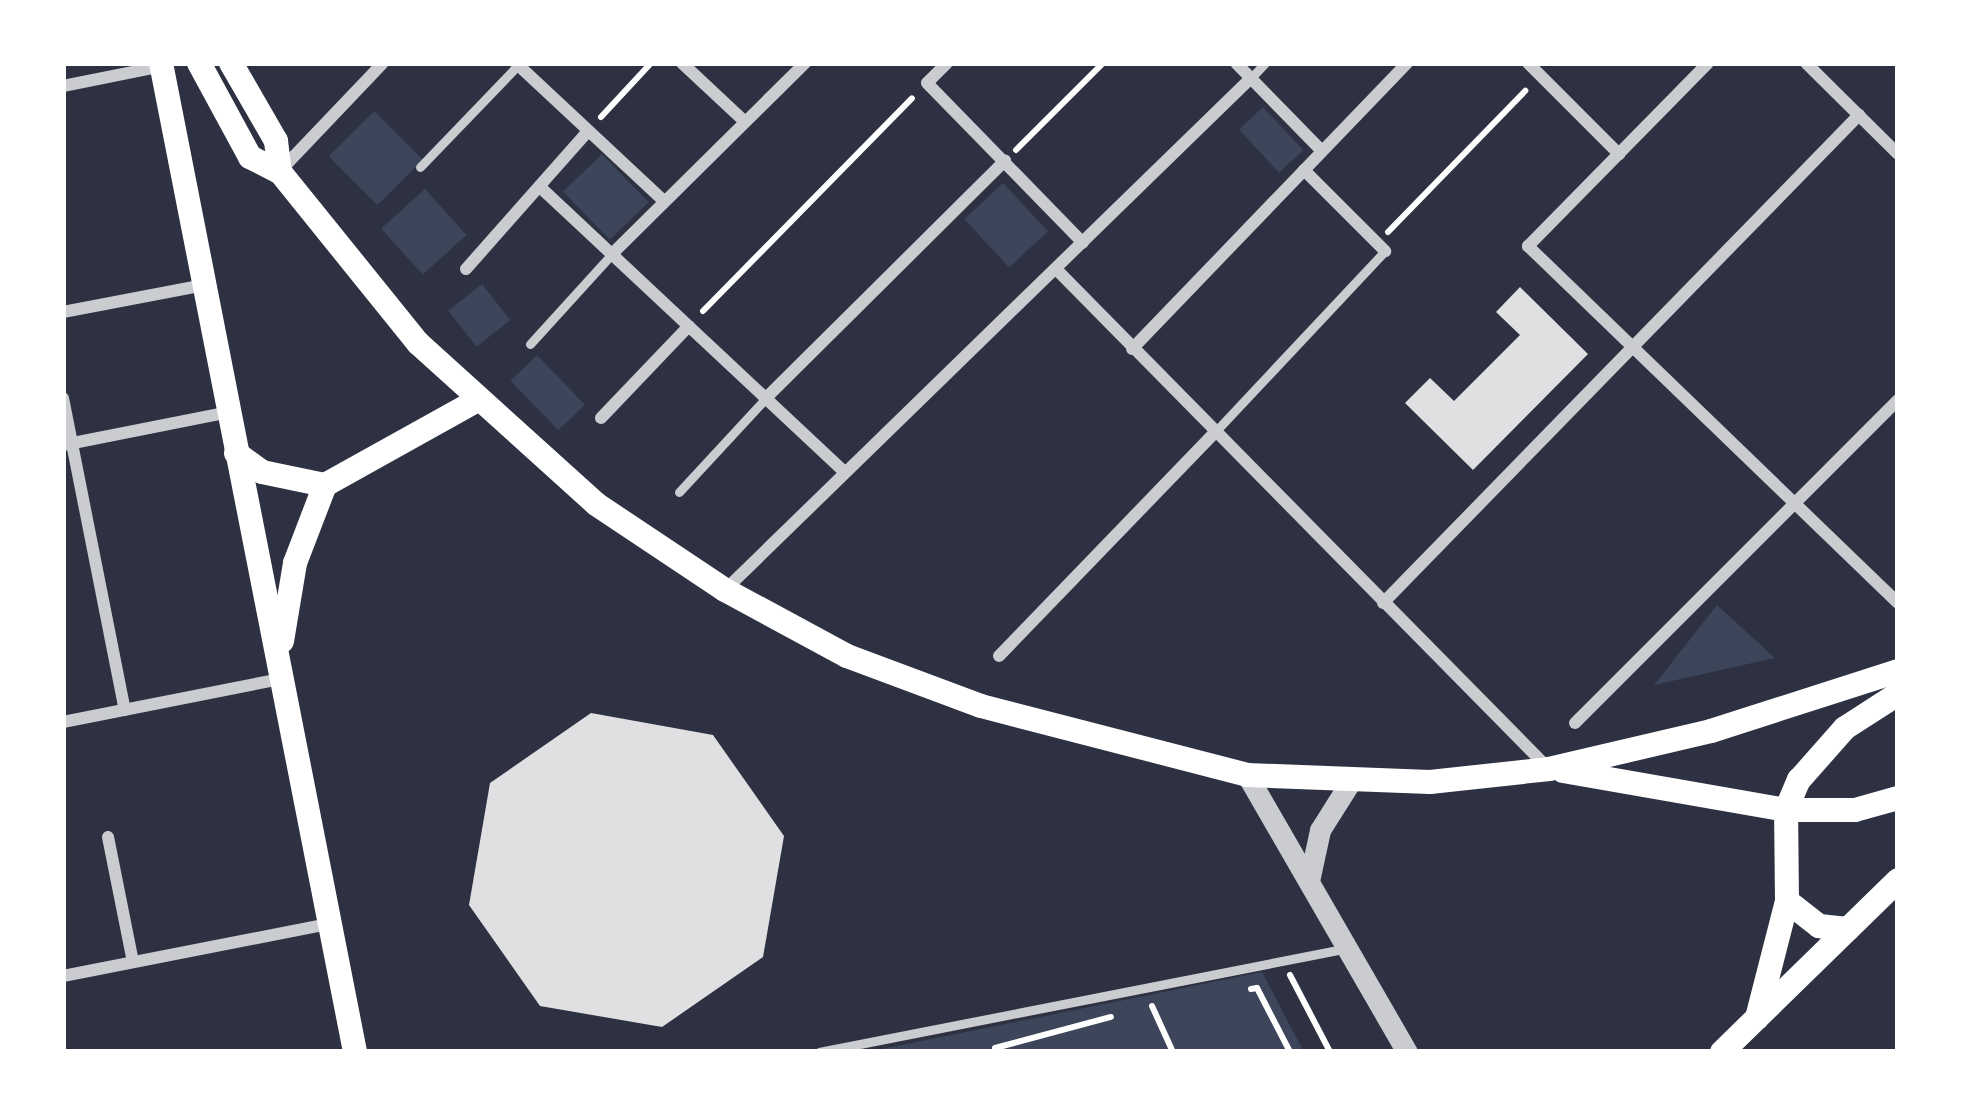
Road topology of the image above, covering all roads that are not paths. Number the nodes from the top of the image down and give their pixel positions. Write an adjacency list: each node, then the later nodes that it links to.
1 (199, 63): 26 (main road)
2 (231, 63): 26 (main road)
3 (382, 63): 26 (street)
4 (682, 63): 18 (street)
5 (805, 63): 18 (street)
6 (947, 63): 23 (street)
7 (1236, 63): 15 (street)
8 (1265, 63): 15 (lane)
9 (1407, 63): 20 (street)
10 (1528, 63): 21 (street)
11 (1708, 63): 21 (street)
12 (1806, 63): 17 (street)
13 (518, 64): 19 (street); 24 (lane)
14 (161, 65): 16 (street); 34 (main road)
15 (1251, 78): 20 (street); 29 (street)
16 (63, 86)
17 (1859, 115): 22 (street); 38 (street)
18 (743, 121): 28 (street)
19 (587, 132): 27 (street); 28 (street)
20 (1322, 151): 25 (street)
21 (1619, 154): 38 (street)
22 (1898, 154)
23 (1005, 161): 29 (street); 41 (street)
24 (420, 167)
25 (1304, 170): 30 (street); 39 (street)
26 (280, 172): 43 (main road)
27 (540, 187): 31 (street); 32 (street)
28 (664, 202): 31 (street)
29 (1083, 244): 33 (street)
30 (1381, 247): 46 (lane)
31 (612, 254): 36 (street); 37 (lane)
32 (466, 269)
33 (1056, 269): 39 (street); 49 (street)
34 (204, 285): 35 (street); 44 (main road)
35 (63, 312)
36 (688, 326): 41 (street); 45 (street)
37 (530, 344)
38 (1633, 347): 52 (street); 54 (street)
39 (1132, 349): 46 (street)
40 (63, 398): 47 (street)
41 (766, 398): 49 (street); 51 (lane)
42 (1898, 400): 52 (street)
43 (476, 401): 50 (main road); 53 (main road)
44 (229, 412): 47 (street); 48 (main road)
45 (601, 418)
46 (1214, 433): 54 (street); 56 (street)
47 (68, 444): 60 (street)
48 (236, 453): 50 (main road); 58 (main road)
49 (843, 471): 53 (street)
50 (326, 485): 58 (main road)
51 (679, 492)
52 (1794, 503): 55 (street); 62 (street)
53 (725, 590): 64 (main road)
54 (1383, 603): 63 (street)
55 (1898, 603)
56 (999, 656)
57 (1898, 671): 63 (main road)
58 (280, 679): 60 (street); 72 (main road)
59 (1898, 694): 67 (main road)
60 (125, 710): 61 (street)
61 (63, 722)
62 (1575, 723)
63 (1549, 769): 65 (main road); 67 (main road)
64 (1247, 775): 65 (main road); 70 (street)
65 (1349, 784): 70 (street)
66 (1898, 798): 67 (main road)
67 (1786, 810): 71 (main road)
68 (107, 837): 75 (street)
69 (1898, 880): 73 (main road)
70 (1309, 881): 74 (street)
71 (1787, 902): 73 (main road); 77 (main road)
72 (329, 924): 75 (street); 78 (main road)
73 (1848, 929): 77 (main road)
74 (1347, 948): 79 (lane); 80 (street)
75 (133, 962): 76 (street)
76 (63, 976)
77 (1756, 1018): 81 (main road)
78 (355, 1052)
79 (819, 1052)
80 (1407, 1052)
81 (1722, 1052)

